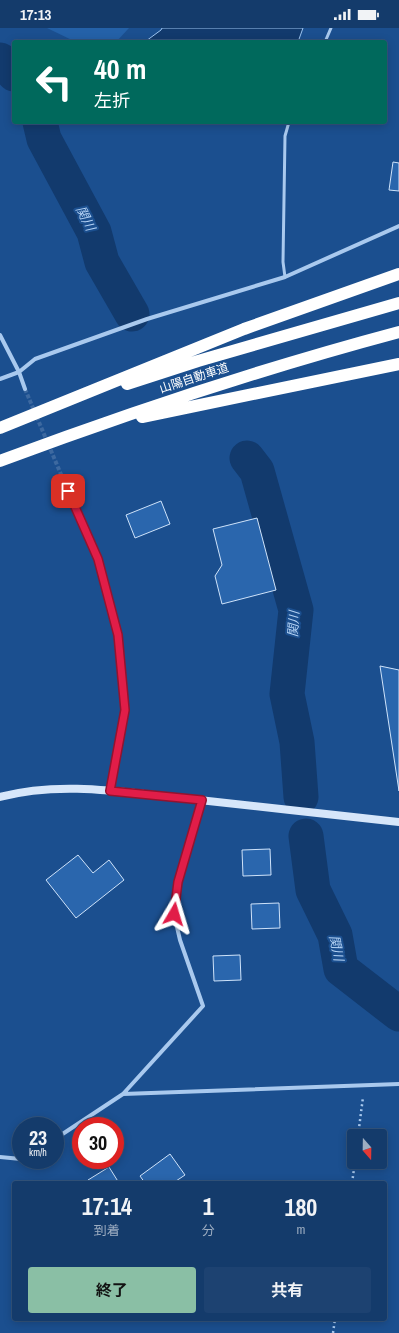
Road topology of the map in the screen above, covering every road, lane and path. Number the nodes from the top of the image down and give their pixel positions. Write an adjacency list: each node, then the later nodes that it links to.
1 (331, 28): 2 (lane)
2 (327, 40)
3 (288, 124): 6 (lane)
4 (399, 226): 6 (street)
5 (399, 274): 15 (highway)
6 (284, 277): 11 (street)
7 (399, 303): 15 (highway, 山陽自動車道)
8 (399, 332): 14 (highway, 山陽自動車道)
9 (0, 335): 11 (street)
10 (399, 364): 14 (highway)
11 (19, 372): 12 (street); 13 (street)
12 (0, 379)
13 (25, 389)
14 (87, 428): 16 (highway, 山陽自動車道)
15 (0, 429)
16 (0, 460)
17 (68, 491): 18 (street)
18 (110, 791): 19 (street); 20 (street)
19 (0, 798)
20 (202, 800): 21 (street); 24 (street)
21 (399, 822)
22 (399, 1084): 23 (street)
23 (365, 1085): 24 (street); 25 (path)
24 (123, 1094): 26 (street)
25 (359, 1129)
26 (64, 1133)
27 (0, 1157): 28 (street)
28 (12, 1159)
29 (354, 1169): 30 (path)
30 (352, 1181)
31 (335, 1321): 32 (path)
32 (333, 1333)

